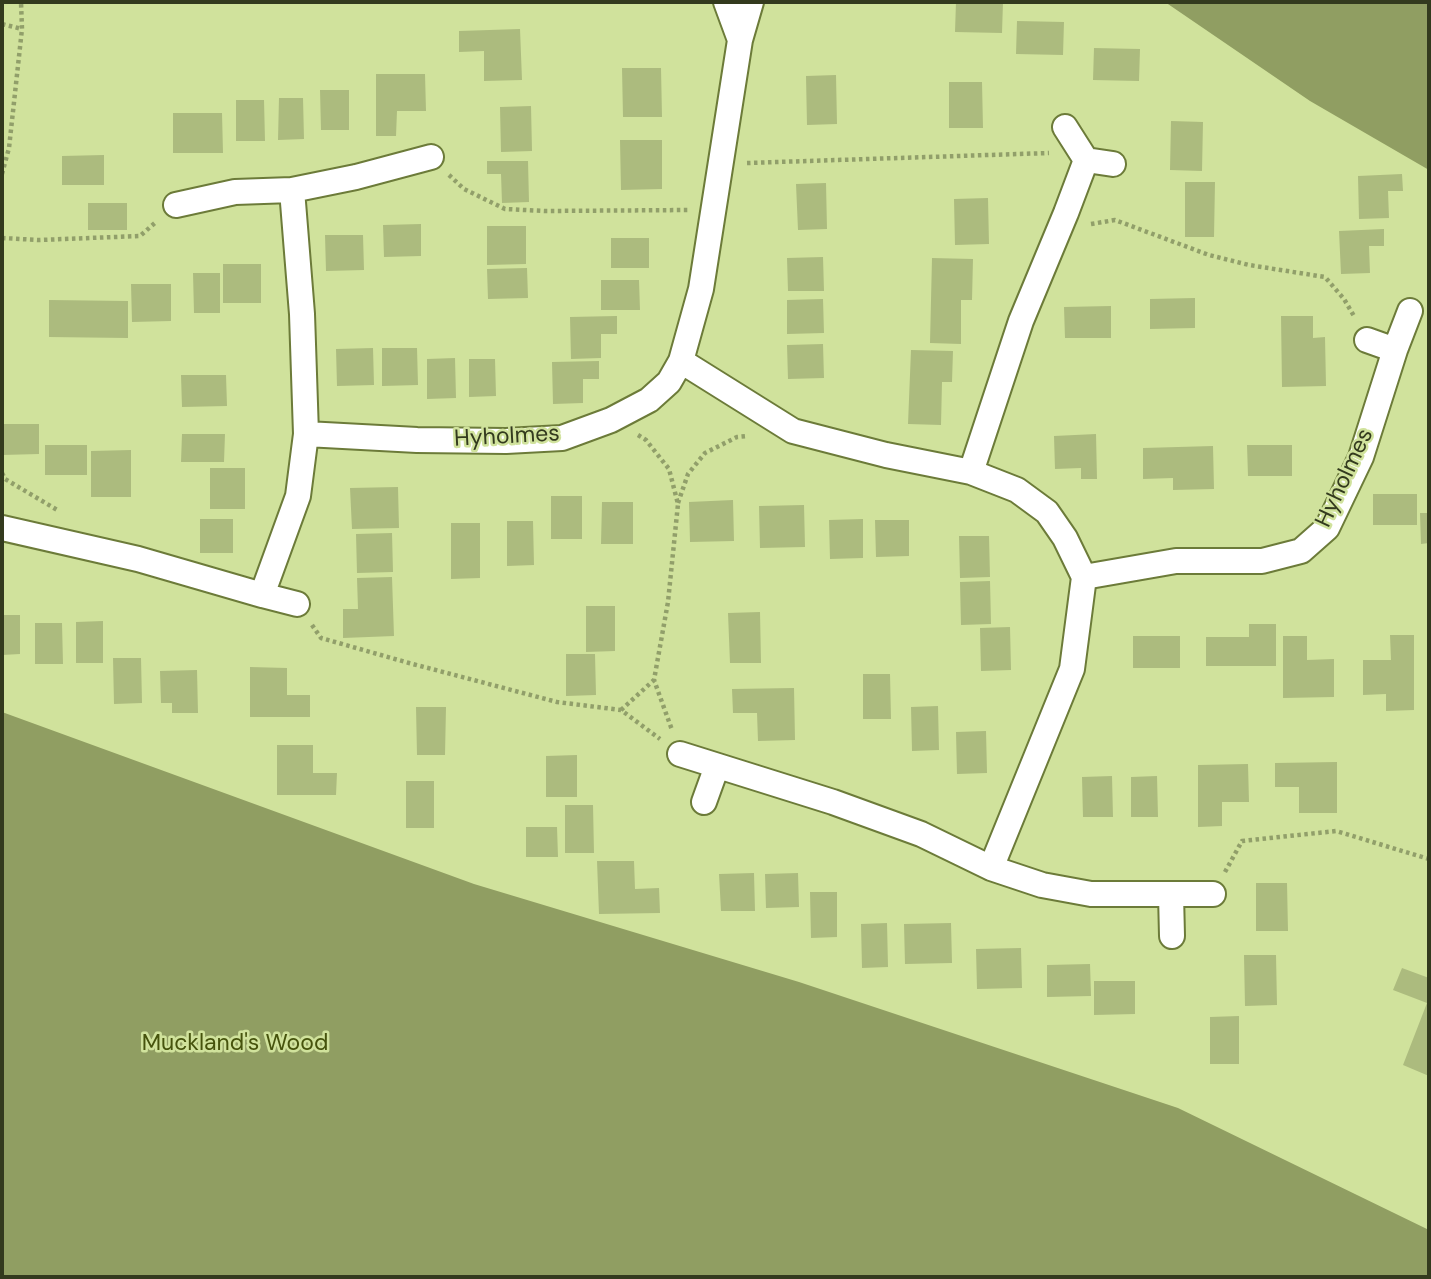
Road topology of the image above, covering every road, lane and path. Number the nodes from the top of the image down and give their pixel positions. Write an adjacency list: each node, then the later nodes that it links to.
1 (21, 2): 5 (path)
2 (726, 2): 6 (street, Hyholmes)
3 (751, 2): 6 (street, Hyholmes)
4 (2, 24): 5 (path)
5 (22, 29): 12 (path)
6 (740, 40): 10 (street, Hyholmes)
7 (1065, 127): 8 (street)
8 (1083, 156): 10 (path); 11 (street); 16 (street)
9 (431, 157): 13 (street); 15 (path)
10 (721, 164): 15 (street, Hyholmes)
11 (1113, 164)
12 (2, 174)
13 (292, 190): 14 (street); 24 (street)
14 (176, 205): 17 (path)
15 (714, 210): 21 (street, Hyholmes)
16 (1066, 213): 19 (path); 25 (street)
17 (2, 238)
18 (1410, 311): 20 (street, Hyholmes)
19 (1367, 340): 20 (street)
20 (1395, 350): 28 (street, Hyholmes)
21 (681, 361): 22 (street, Hyholmes); 23 (street)
22 (611, 419): 24 (street, Hyholmes); 26 (path)
23 (793, 431): 25 (street); 26 (path)
24 (306, 434): 29 (street)
25 (971, 472): 28 (street)
26 (678, 503): 31 (path)
27 (2, 528): 29 (street)
28 (1084, 577): 37 (street)
29 (262, 595): 30 (street)
30 (297, 604): 32 (path)
31 (654, 680): 32 (path); 33 (path)
32 (621, 710): 33 (path)
33 (680, 754): 34 (street)
34 (718, 766): 35 (street); 37 (street)
35 (704, 802)
36 (1429, 859): 39 (path)
37 (991, 868): 38 (street)
38 (1171, 894): 39 (street); 40 (street)
39 (1213, 894)
40 (1172, 936)

